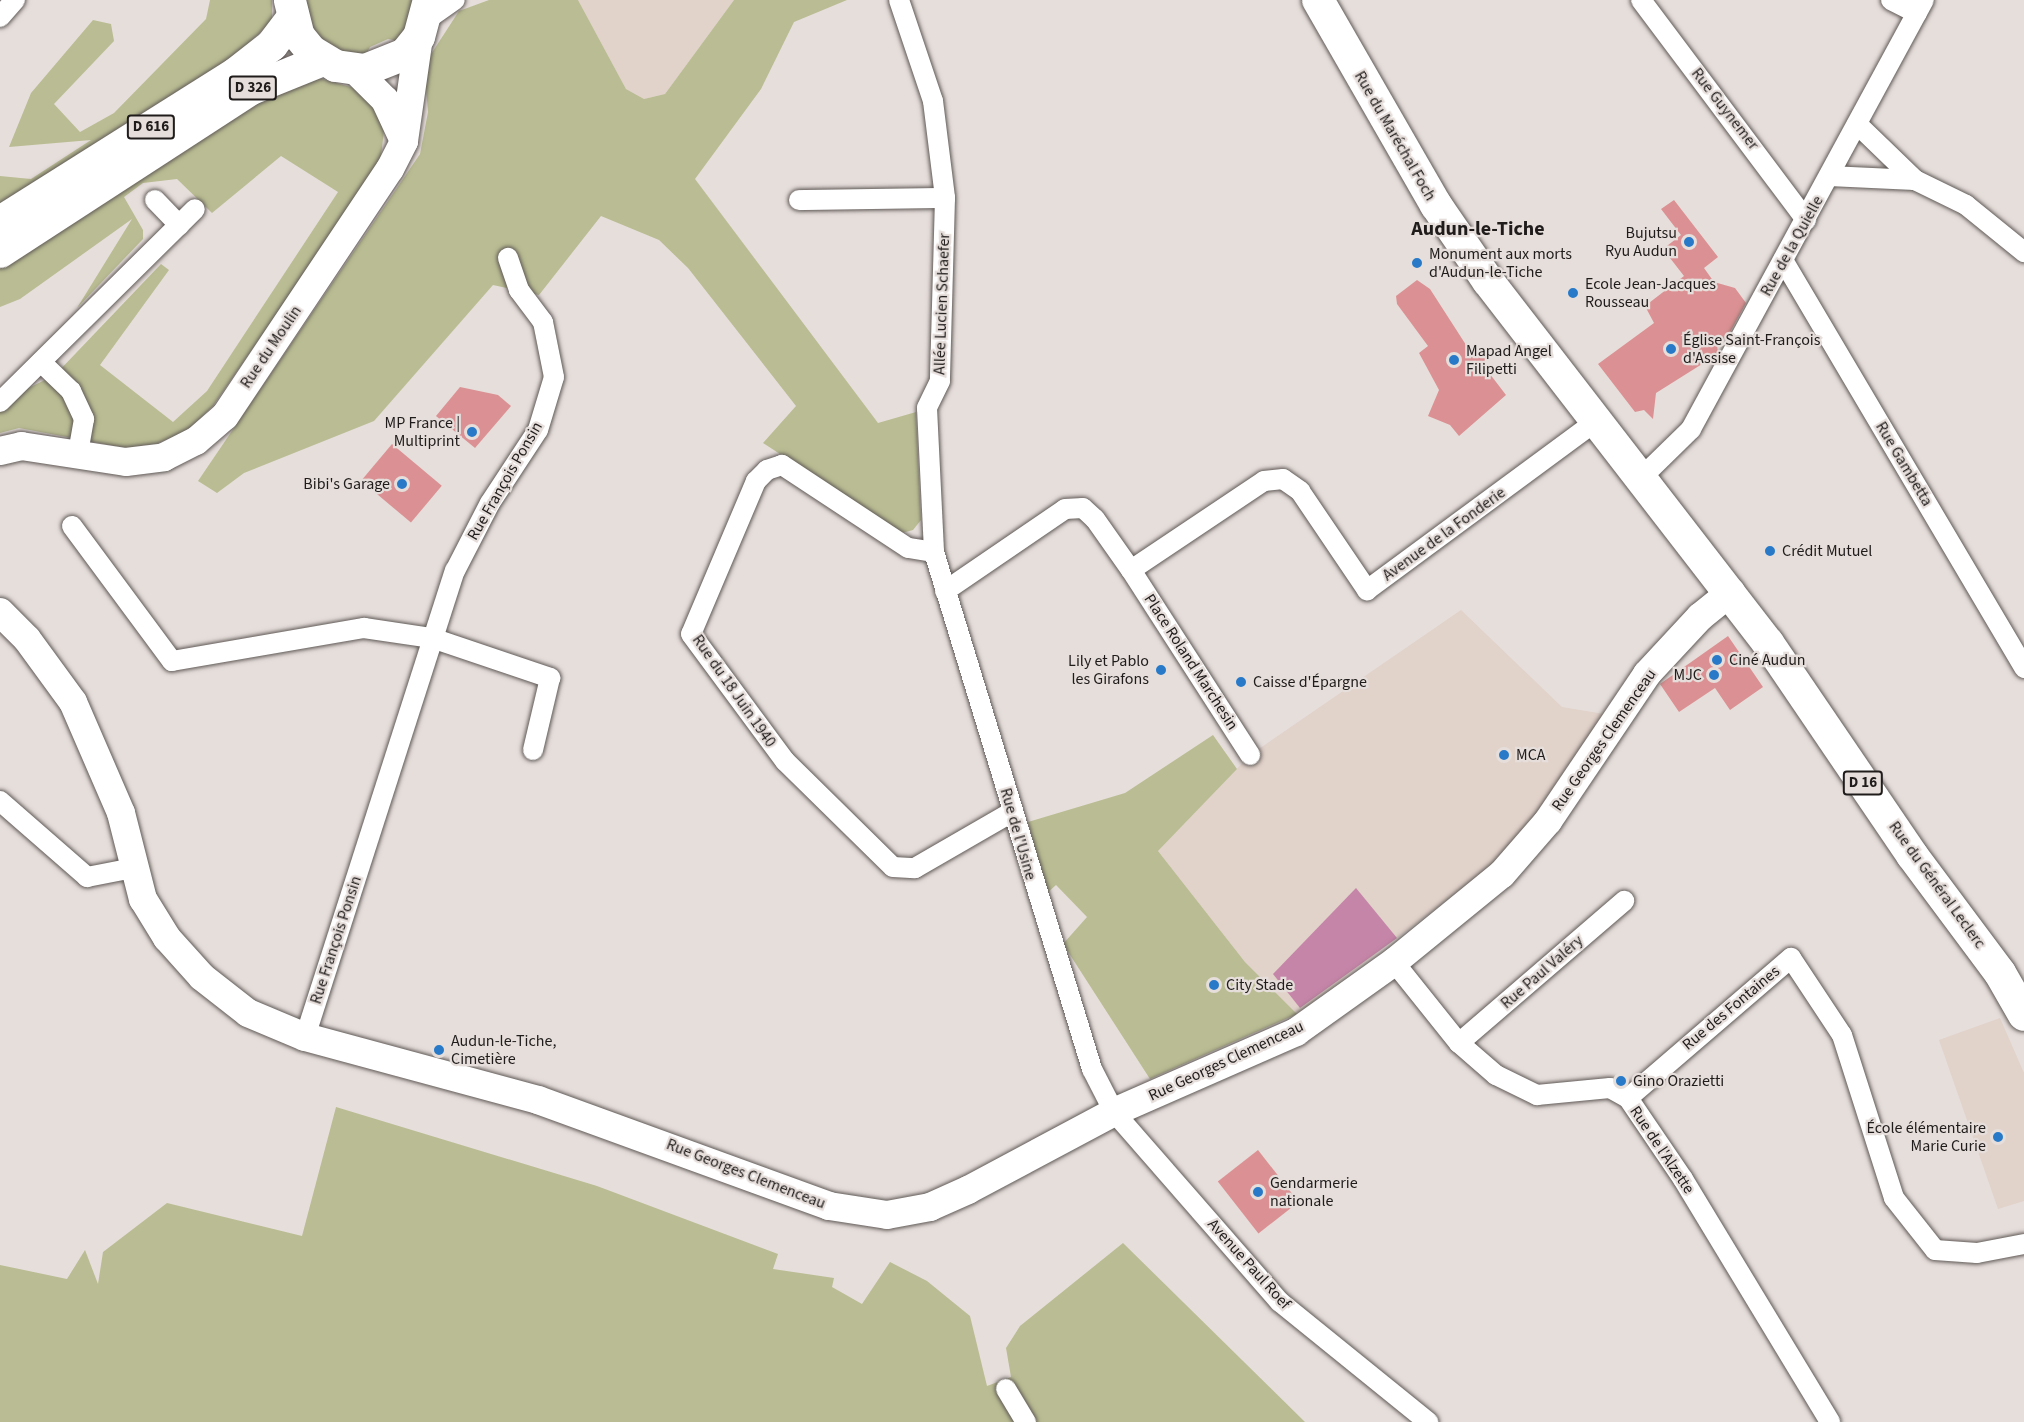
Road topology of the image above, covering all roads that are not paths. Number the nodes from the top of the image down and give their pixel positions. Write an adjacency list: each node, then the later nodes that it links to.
1 (15, 0): 9 (street)
2 (455, 0): 10 (street)
3 (899, 0): 18 (street, Allée Lucien Schaefer)
4 (1318, 0): 31 (main road, Rue du Maréchal Foch / D 16)
5 (1641, 0): 22 (street, Rue Guynemer)
6 (1891, 0): 7 (street)
7 (1920, 7): 13 (street, Rue de la Quielle)
8 (291, 9): 11 (main road); 23 (main road, D 616)
9 (0, 17)
10 (425, 19): 12 (main road); 15 (main road, Rue du Moulin)
11 (323, 60): 12 (main road); 14 (main road, D 326)
12 (356, 70): 15 (main road)
13 (1857, 124): 16 (street, Rue de la Quielle); 17 (street)
14 (189, 128): 25 (main road, D 616)
15 (404, 141): 33 (main road, Rue du Moulin)
16 (1830, 176): 17 (street); 22 (street, Rue de la Quielle)
17 (1915, 180): 26 (street)
18 (945, 198): 20 (street); 36 (street, Allée Lucien Schaefer)
19 (155, 200): 24 (street)
20 (799, 200)
21 (195, 209): 24 (street)
22 (1806, 220): 28 (street, Rue de la Quielle)
23 (0, 222)
24 (179, 225): 29 (street)
25 (0, 252)
26 (2024, 252)
27 (508, 258): 42 (street, Rue François Ponsin)
28 (1783, 260): 34 (street, Rue de la Quielle); 43 (street, Rue Gambetta)
29 (41, 362): 30 (street); 33 (street)
30 (0, 402)
31 (1596, 421): 34 (main road, Rue du Maréchal Foch / D 16); 38 (street, Avenue de la Fonderie)
32 (0, 451): 33 (main road, Rue du Moulin)
33 (78, 453)
34 (1641, 478): 37 (main road, Rue du Maréchal Foch / D 16)
35 (72, 526): 42 (street)
36 (934, 552): 39 (street, Rue de l'Usine); 47 (street, Rue du 18 Juin 1940)
37 (1699, 552): 40 (main road, Rue du Général Leclerc / D 16)
38 (1131, 570): 39 (street); 45 (street, Place Roland Marchesin)
39 (945, 591): 47 (street, Rue de l'Usine)
40 (1731, 592): 50 (main road, Rue Georges Clemenceau); 51 (main road, Rue du Général Leclerc / D 16)
41 (0, 612): 48 (main road, Rue Georges Clemenceau)
42 (432, 638): 44 (street); 52 (street, Rue François Ponsin)
43 (2024, 668)
44 (533, 750)
45 (1250, 754)
46 (0, 801): 48 (street)
47 (1012, 812): 55 (street, Rue de l'Usine)
48 (133, 868): 52 (main road, Rue Georges Clemenceau)
49 (1624, 901): 53 (street, Rue Paul Valéry)
50 (1394, 962): 53 (street, Rue de l'Alzette); 55 (main road, Rue Georges Clemenceau)
51 (2024, 1015)
52 (305, 1036): 55 (main road, Rue Georges Clemenceau)
53 (1459, 1043): 54 (street, Rue de l'Alzette)
54 (1628, 1098): 56 (street, Rue des Fontaines); 60 (street, Rue de l'Alzette)
55 (1114, 1112): 59 (street, Avenue Paul Roef)
56 (2024, 1244)
57 (1006, 1389): 58 (street)
58 (1026, 1422)
59 (1428, 1422)
60 (1830, 1422)

